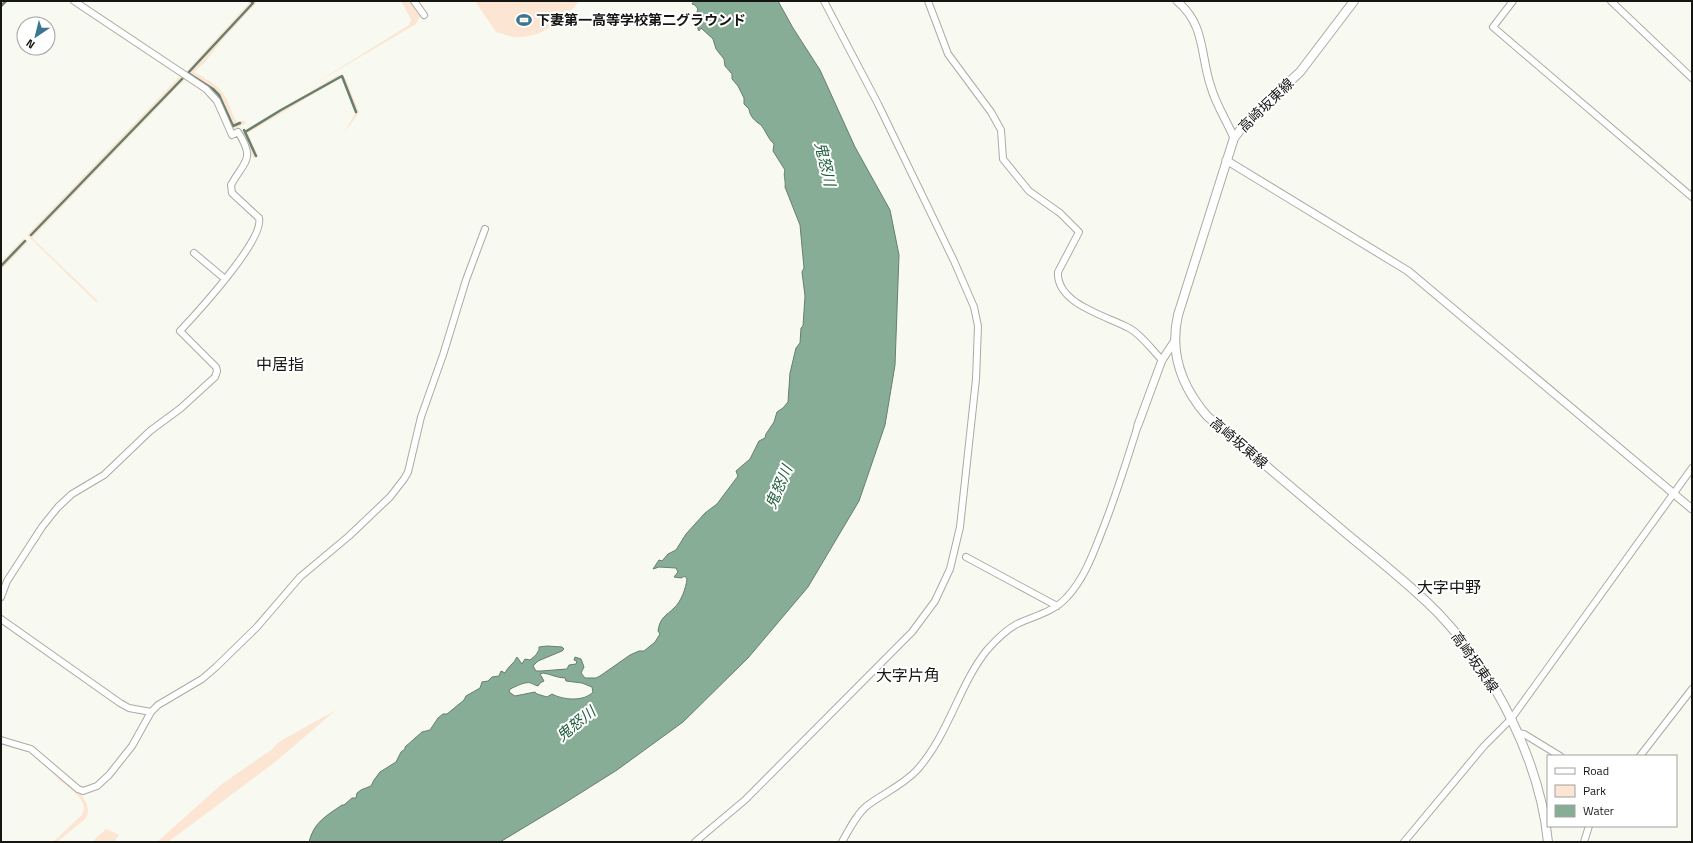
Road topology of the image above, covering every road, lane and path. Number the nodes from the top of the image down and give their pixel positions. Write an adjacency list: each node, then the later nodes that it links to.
1 (74, 1): 16 (street)
2 (414, 1): 9 (street)
3 (824, 1): 37 (street)
4 (928, 1): 18 (street)
5 (1176, 1): 11 (street)
6 (1354, 1): 11 (main road, 高崎坂東線)
7 (1513, 1): 13 (street)
8 (1611, 1): 10 (street)
9 (424, 15)
10 (1692, 78)
11 (1234, 138): 12 (main road, 高崎坂東線)
12 (1226, 160): 17 (main road, 高崎坂東線); 21 (street)
13 (1692, 196)
14 (485, 229): 30 (street)
15 (194, 253): 16 (street)
16 (225, 280): 25 (street)
17 (1174, 342): 18 (street); 31 (main road, 高崎坂東線)
18 (1162, 360): 19 (street)
19 (1138, 425): 27 (street)
20 (1692, 468): 21 (street)
21 (1673, 493): 22 (street); 31 (street)
22 (1692, 509)
23 (966, 557): 27 (street)
24 (1, 576): 25 (street)
25 (8, 581): 26 (street)
26 (1, 597)
27 (1057, 606): 38 (street)
28 (1, 619): 30 (street)
29 (1692, 689): 35 (street)
30 (151, 712): 33 (street)
31 (1511, 718): 32 (main road, 高崎坂東線); 39 (street)
32 (1517, 733): 34 (street); 40 (main road, 高崎坂東線)
33 (1, 740)
34 (1558, 755)
35 (1641, 755)
36 (1589, 827): 41 (street)
37 (695, 842)
38 (842, 842)
39 (1404, 842)
40 (1548, 842)
41 (1584, 842)

